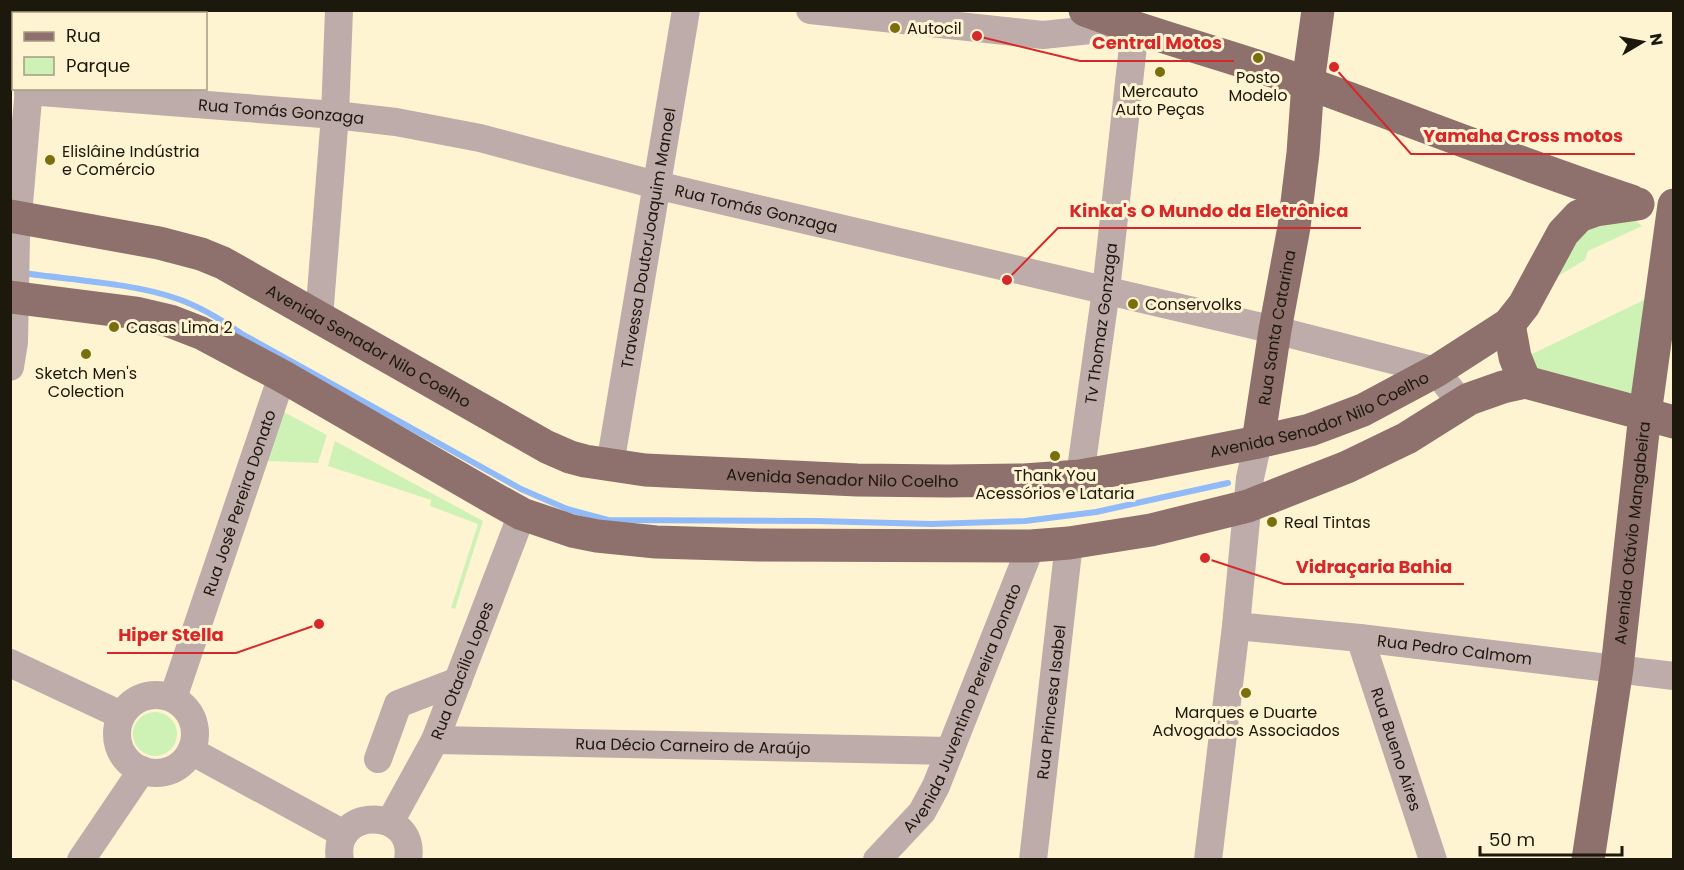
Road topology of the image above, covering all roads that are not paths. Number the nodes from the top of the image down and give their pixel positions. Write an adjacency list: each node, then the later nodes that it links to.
1 (339, 10): 9 (street)
2 (686, 10): 11 (street, Travessa DoutorJoaquim Manoel)
3 (810, 10): 6 (street)
4 (1085, 10): 6 (main road)
5 (1318, 10): 7 (main road, Rua Santa Catarina)
6 (1132, 27): 7 (main road); 16 (street, Tv Thomaz Gonzaga)
7 (1308, 83): 10 (main road); 20 (main road, Rua Santa Catarina)
8 (29, 90): 9 (street, Rua Tomás Gonzaga); 14 (street)
9 (335, 115): 11 (street, Rua Tomás Gonzaga); 18 (street)
10 (1547, 173): 12 (main road); 15 (main road)
11 (656, 185): 16 (street, Rua Tomás Gonzaga); 28 (street, Travessa DoutorJoaquim Manoel)
12 (1638, 204): 13 (main road); 15 (main road, Avenida Senador Nilo Coelho)
13 (1673, 209): 26 (main road, Avenida Otávio Mangabeira)
14 (15, 223): 17 (street); 18 (main road, Avenida Senador Nilo Coelho)
15 (1563, 233): 19 (main road, Avenida Senador Nilo Coelho)
16 (1106, 291): 20 (street, Rua Tomás Gonzaga); 29 (street, Tv Thomaz Gonzaga)
17 (14, 293): 21 (street); 23 (main road)
18 (320, 318): 28 (main road, Avenida Senador Nilo Coelho)
19 (1509, 324): 22 (main road, Avenida Senador Nilo Coelho); 24 (main road)
20 (1275, 330): 22 (street, Rua Tomás Gonzaga); 27 (main road, Rua Santa Catarina)
21 (10, 367)
22 (1436, 370): 25 (street); 27 (main road, Avenida Senador Nilo Coelho)
23 (282, 376): 31 (main road); 40 (street, Rua José Pereira Donato)
24 (1525, 382): 25 (main road); 26 (main road)
25 (1461, 403): 30 (main road)
26 (1659, 418): 37 (main road, Avenida Otávio Mangabeira)
27 (1258, 442): 29 (main road, Avenida Senador Nilo Coelho); 30 (street, Rua Santa Catarina)
28 (610, 465): 29 (main road, Avenida Senador Nilo Coelho)
29 (1080, 476)
30 (1248, 506): 32 (main road); 34 (street, Rua Santa Catarina)
31 (522, 513): 33 (main road); 39 (street, Rua Otacílio Lopes)
32 (1069, 543): 33 (main road); 52 (street, Rua Princesa Isabel)
33 (1031, 546): 44 (street, Avenida Juventino Pereira Donato)
34 (1236, 626): 35 (street, Rua Pedro Calmom); 53 (street, Rua Santa Catarina)
35 (1360, 638): 37 (street, Rua Pedro Calmom); 54 (street, Rua Bueno Aires)
36 (10, 663): 41 (street)
37 (1617, 668): 38 (street, Rua Pedro Calmom); 55 (main road, Avenida Otávio Mangabeira)
38 (1674, 676)
39 (458, 681): 42 (street, Rua Otacílio Lopes); 45 (street)
40 (173, 698): 41 (street); 43 (street)
41 (122, 715): 46 (street)
42 (435, 740): 44 (street, Rua Décio Carneiro de Araújo); 47 (street, Rua Otacílio Lopes)
43 (191, 751): 46 (street); 48 (street)
44 (950, 751): 51 (street, Avenida Juventino Pereira Donato)
45 (378, 759)
46 (142, 770): 49 (street)
47 (390, 822): 48 (street); 50 (street)
48 (342, 847)
49 (81, 860)
50 (408, 860)
51 (876, 860)
52 (1033, 860)
53 (1208, 860)
54 (1433, 860)
55 (1588, 860)

